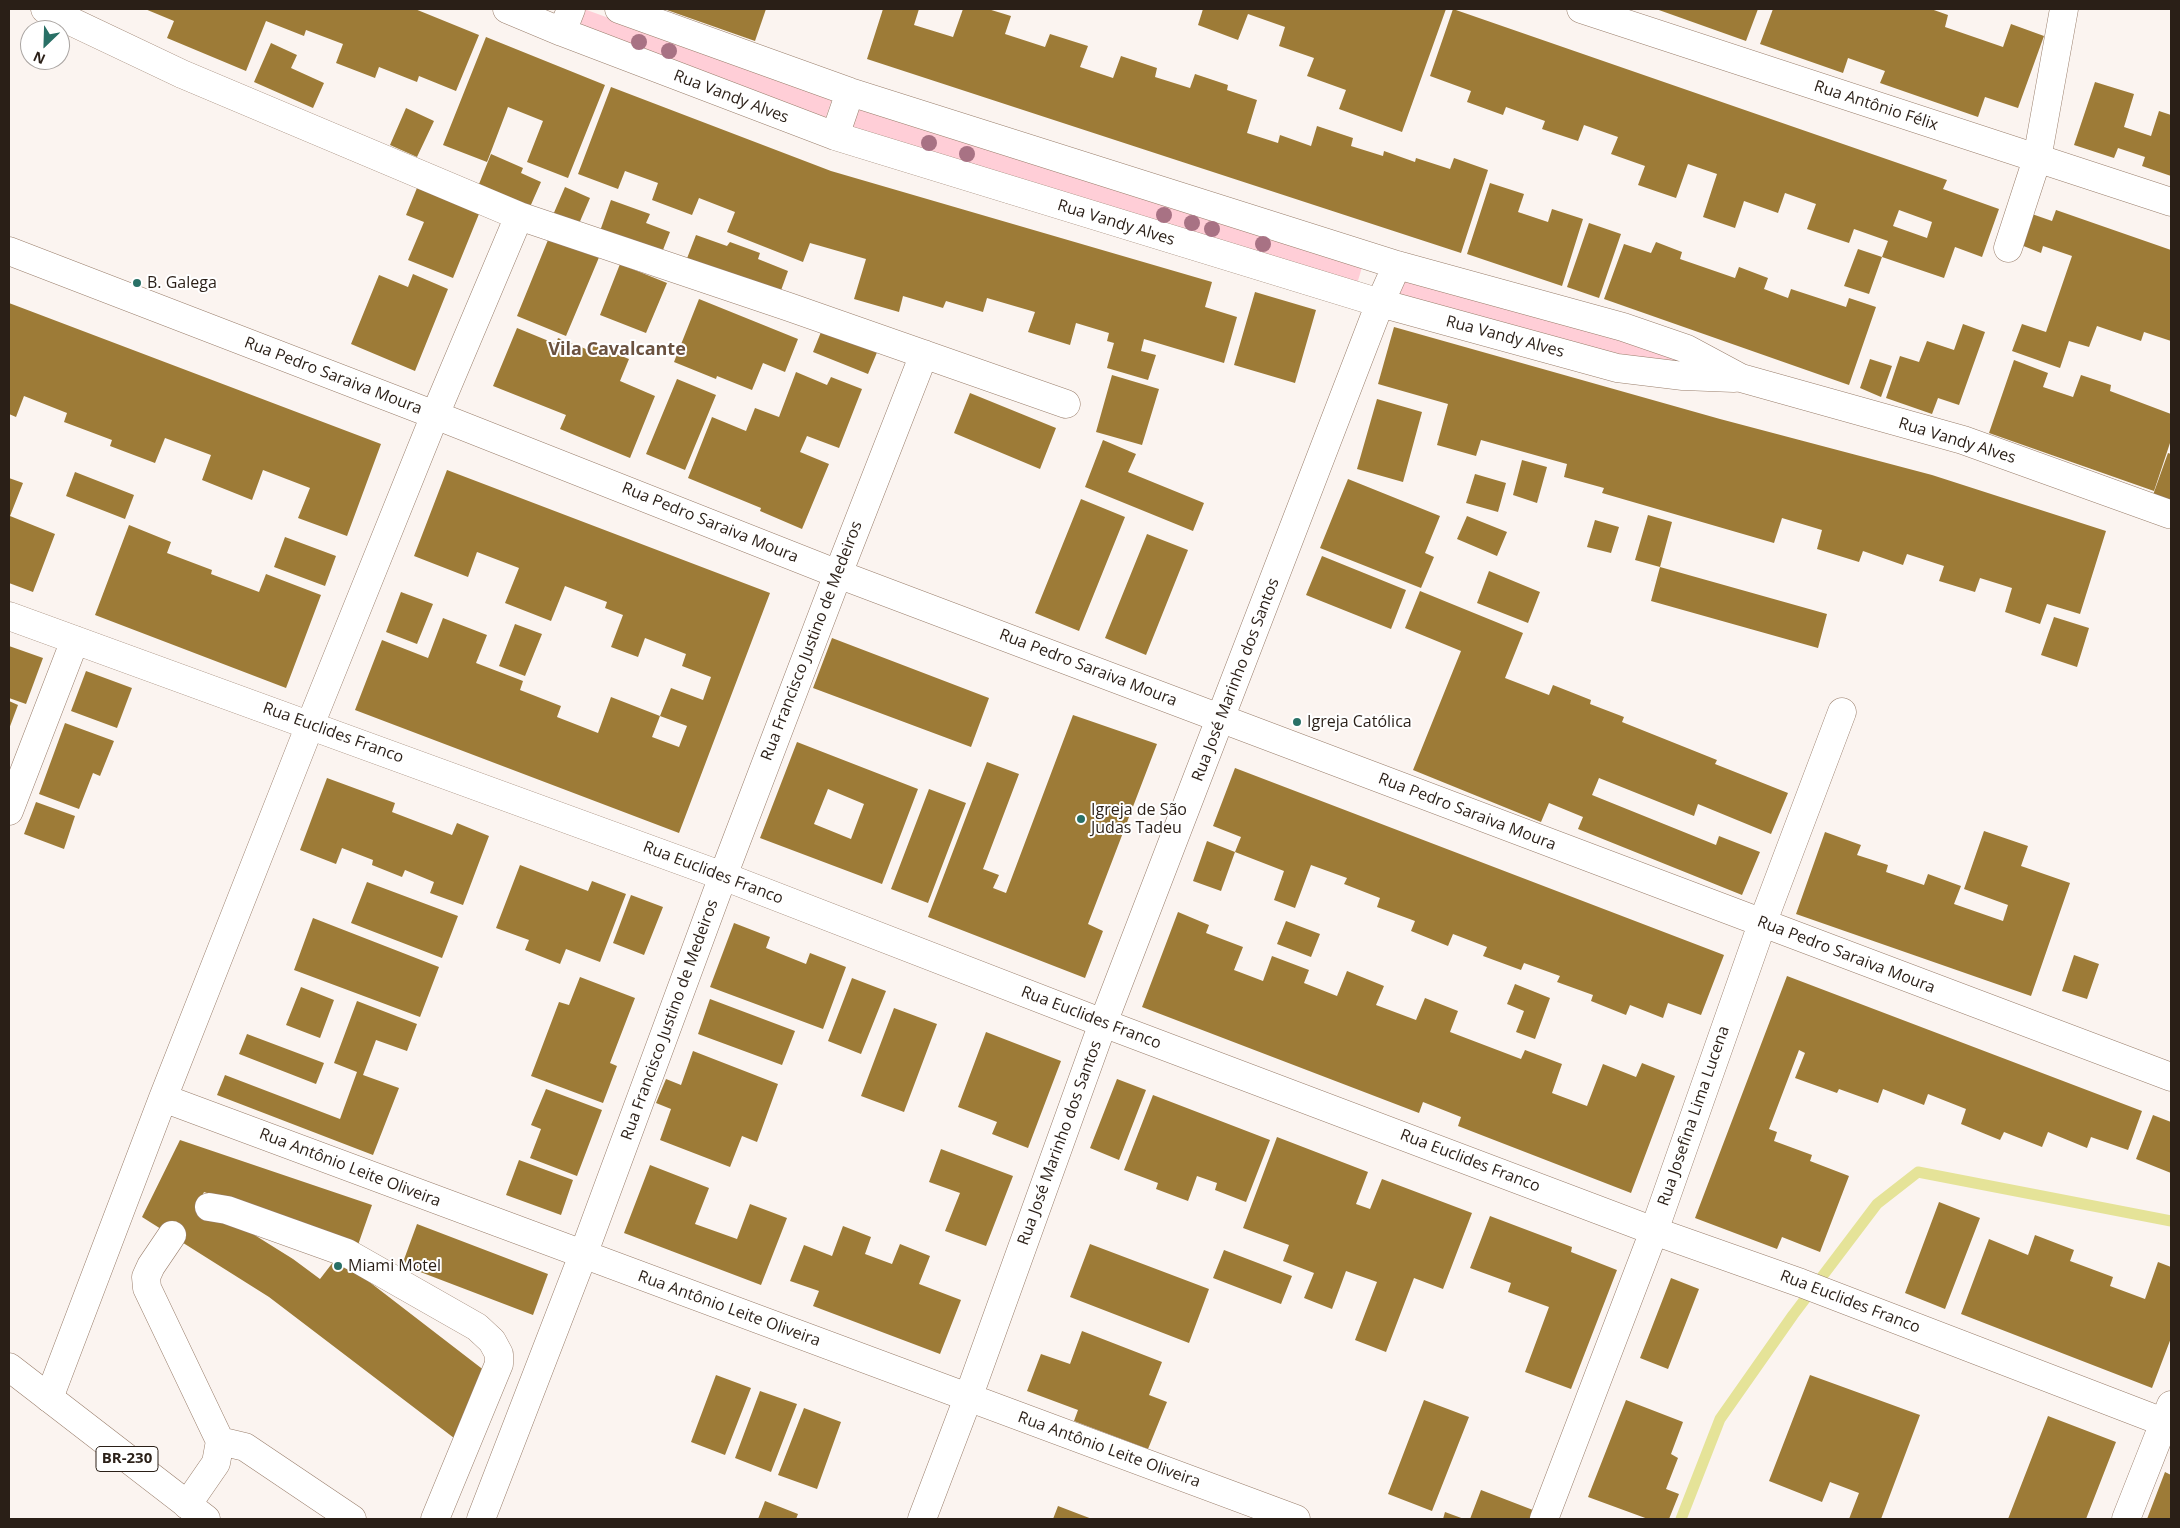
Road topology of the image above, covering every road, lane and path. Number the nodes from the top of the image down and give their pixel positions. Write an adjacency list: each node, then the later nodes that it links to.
1 (45, 9): 11 (main road)
2 (507, 9): 6 (main road, Rua Vandy Alves)
3 (618, 9): 7 (main road, Rua Vandy Alves)
4 (1581, 9): 9 (main road, Rua Antônio Félix)
5 (2064, 9): 9 (main road)
6 (566, 20): 8 (main road, Rua Vandy Alves)
7 (850, 92): 8 (main road); 14 (main road, Rua Vandy Alves)
8 (835, 136): 15 (main road, Rua Vandy Alves)
9 (2037, 159): 10 (main road, Rua Antônio Félix); 12 (main road)
10 (2171, 202)
11 (519, 216): 16 (main road); 19 (main road)
12 (2008, 248)
13 (9, 250): 19 (main road, Rua Pedro Saraiva Moura)
14 (1397, 265): 15 (main road, Rua José Marinho dos Santos); 17 (main road, Rua Vandy Alves)
15 (1380, 303): 17 (main road, Rua Vandy Alves); 25 (main road, Rua José Marinho dos Santos)
16 (924, 354): 18 (main road); 21 (main road, Rua Francisco Justino de Medeiros)
17 (1741, 378): 20 (main road, Rua Vandy Alves)
18 (1066, 404)
19 (435, 415): 21 (main road, Rua Pedro Saraiva Moura); 26 (main road)
20 (2169, 514)
21 (838, 574): 25 (main road, Rua Pedro Saraiva Moura); 28 (main road, Rua Francisco Justino de Medeiros)
22 (9, 616): 23 (main road, Rua Euclides Franco)
23 (75, 640): 26 (main road, Rua Euclides Franco); 27 (main road)
24 (1842, 712): 29 (main road, Rua Josefina Lima Lucena)
25 (1221, 718): 29 (main road, Rua Pedro Saraiva Moura); 30 (main road, Rua José Marinho dos Santos)
26 (310, 725): 28 (main road, Rua Euclides Franco); 32 (main road)
27 (9, 810)
28 (723, 876): 30 (main road, Rua Euclides Franco); 36 (main road, Rua Francisco Justino de Medeiros)
29 (1762, 924): 31 (main road, Rua Pedro Saraiva Moura); 34 (main road, Rua Josefina Lima Lucena)
30 (1103, 1023): 34 (main road, Rua Euclides Franco); 39 (main road, Rua José Marinho dos Santos)
31 (2171, 1077)
32 (163, 1098): 36 (main road, Rua Antônio Leite Oliveira); 38 (main road)
33 (209, 1207): 44 (main road)
34 (1654, 1231): 40 (main road, Rua Euclides Franco); 48 (main road, Rua Josefina Lima Lucena)
35 (172, 1235): 41 (main road)
36 (583, 1255): 39 (main road, Rua Antônio Leite Oliveira); 45 (main road, Rua Francisco Justino de Medeiros)
37 (9, 1367): 38 (main road, BR-230)
38 (49, 1398): 42 (main road, BR-230)
39 (968, 1398): 46 (main road, Rua José Marinho dos Santos); 47 (main road, Rua Antônio Leite Oliveira)
40 (2169, 1417): 49 (main road)
41 (220, 1442): 42 (main road); 43 (main road)
42 (197, 1512)
43 (352, 1519)
44 (435, 1519)
45 (480, 1519)
46 (922, 1519)
47 (1296, 1519)
48 (1544, 1519)
49 (2126, 1519)

